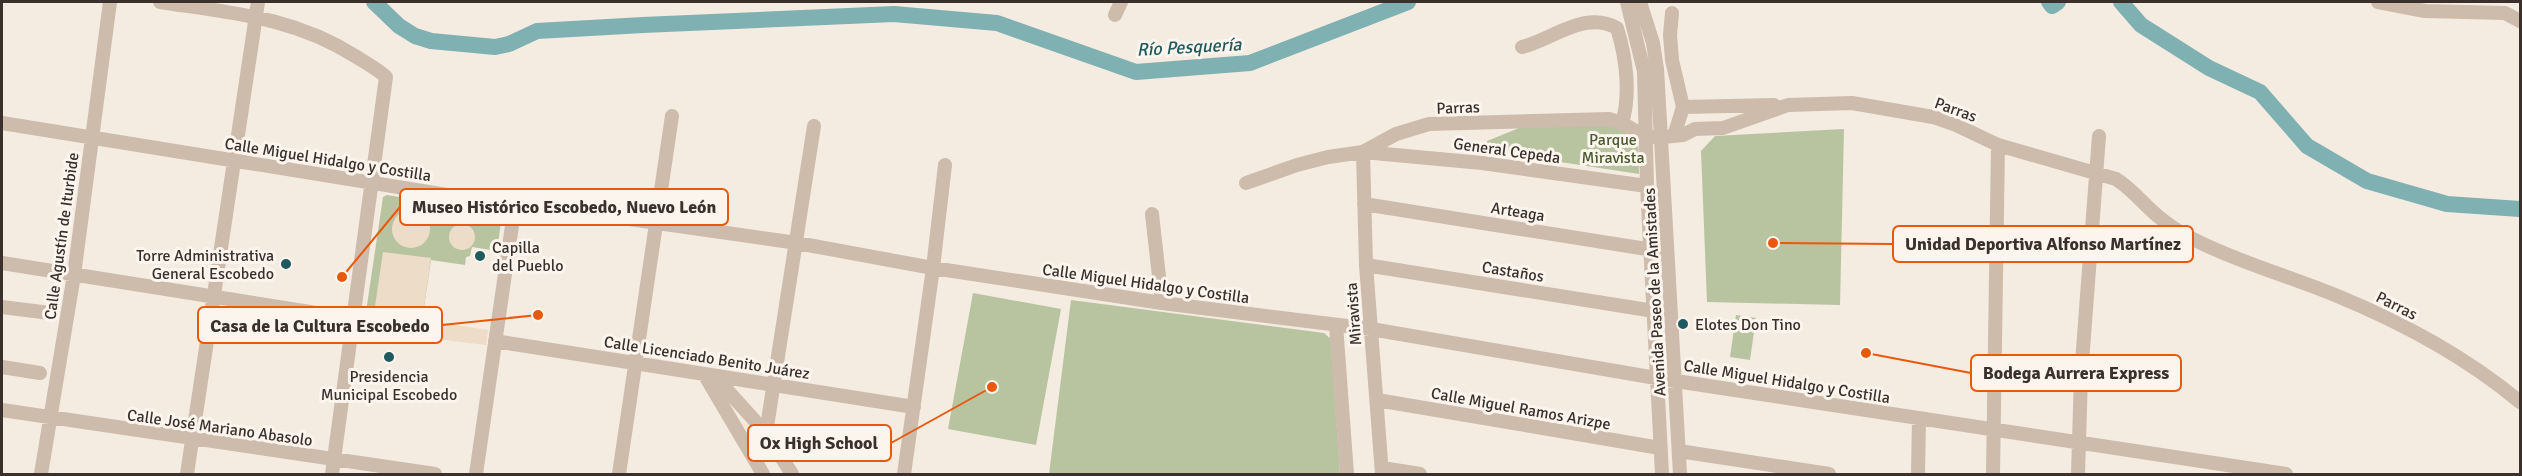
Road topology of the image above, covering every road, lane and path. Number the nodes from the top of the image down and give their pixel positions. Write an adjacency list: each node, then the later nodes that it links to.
1 (110, 2): 20 (street, Calle Agustín de Iturbide)
2 (160, 2): 10 (street)
3 (258, 2): 10 (street)
4 (1121, 2): 9 (street)
5 (1627, 2): 21 (street, Avenida Paseo de la Amistades)
6 (1640, 2): 22 (street, Avenida Paseo de la Amistades)
7 (2378, 2): 11 (street)
8 (1672, 13): 14 (street)
9 (1115, 15)
10 (254, 16): 25 (street); 28 (street)
11 (2520, 21)
12 (1522, 47): 17 (street)
13 (1788, 105): 14 (street); 22 (street, Parras); 23 (street, Parras)
14 (1683, 107): 22 (street)
15 (672, 116): 34 (street)
16 (2, 123): 20 (street, Calle Miguel Hidalgo y Costilla)
17 (1622, 123): 21 (street, Parras); 24 (street, Parras)
18 (814, 126): 35 (street)
19 (2099, 136): 27 (street)
20 (91, 137): 25 (street, Calle Miguel Hidalgo y Costilla); 41 (street, Calle Agustín de Iturbide)
21 (1646, 137): 22 (street, Parras); 30 (street, Avenida Paseo de la Amistades)
22 (1668, 137): 37 (street, Avenida Paseo de la Amistades)
23 (1998, 145): 27 (street, Parras); 65 (street)
24 (1363, 152): 29 (street, Parras); 30 (street, General Cepeda); 31 (street, Miravista)
25 (232, 161): 28 (street, Calle Miguel Hidalgo y Costilla); 42 (street)
26 (945, 165): 40 (street)
27 (2096, 172): 60 (street, Parras); 68 (street)
28 (374, 183): 32 (street, Calle Miguel Hidalgo y Costilla); 47 (street)
29 (1246, 183)
30 (1647, 186): 36 (street, Avenida Paseo de la Amistades)
31 (1364, 204): 36 (street, Arteaga); 39 (street, Miravista)
32 (515, 205): 34 (street, Calle Miguel Hidalgo y Costilla); 50 (street)
33 (1152, 214): 43 (street)
34 (656, 222): 35 (street, Calle Miguel Hidalgo y Costilla); 51 (street)
35 (797, 243): 40 (street, Calle Miguel Hidalgo y Costilla); 58 (street)
36 (1650, 250): 37 (street, Arteaga); 45 (street, Avenida Paseo de la Amistades)
37 (1667, 251): 57 (street, Avenida Paseo de la Amistades)
38 (2, 263): 41 (street)
39 (1366, 265): 45 (street, Castaños); 49 (street, Miravista)
40 (933, 268): 43 (street, Calle Miguel Hidalgo y Costilla); 61 (street)
41 (74, 275): 42 (street); 63 (street, Calle Agustín de Iturbide)
42 (213, 297): 47 (street); 67 (street)
43 (1162, 303): 48 (street, Calle Miguel Hidalgo y Costilla)
44 (2, 307): 46 (street)
45 (1654, 311): 56 (street, Avenida Paseo de la Amistades)
46 (50, 313)
47 (354, 319): 71 (street)
48 (1336, 325): 49 (street, Calle Miguel Hidalgo y Costilla); 82 (street)
49 (1371, 329): 56 (street, Calle Miguel Hidalgo y Costilla); 59 (street, Miravista)
50 (495, 341): 51 (street, Calle Licenciado Benito Juárez); 78 (street)
51 (636, 362): 54 (street, Calle Licenciado Benito Juárez); 79 (street)
52 (2, 368): 53 (street)
53 (40, 373)
54 (704, 374): 55 (street, Calle Licenciado Benito Juárez); 73 (street)
55 (719, 376): 58 (street, Calle Licenciado Benito Juárez); 66 (street)
56 (1656, 378): 57 (street, Calle Miguel Hidalgo y Costilla); 69 (street, Avenida Paseo de la Amistades)
57 (1675, 380): 64 (street, Calle Miguel Hidalgo y Costilla); 70 (street, Avenida Paseo de la Amistades)
58 (774, 385): 61 (street, Calle Licenciado Benito Juárez); 66 (street)
59 (1377, 400): 69 (street, Calle Miguel Ramos Arizpe); 72 (street, Miravista)
60 (2520, 402)
61 (914, 407): 81 (street)
62 (2, 410): 63 (street, Calle José Mariano Abasolo)
63 (50, 418): 67 (street, Calle José Mariano Abasolo); 74 (street, Calle Agustín de Iturbide)
64 (1919, 419): 65 (street, Calle Miguel Hidalgo y Costilla); 87 (street)
65 (1994, 430): 68 (street, Calle Miguel Hidalgo y Costilla); 88 (street)
66 (766, 433): 80 (street)
67 (192, 440): 71 (street, Calle José Mariano Abasolo); 75 (street)
68 (2079, 442): 89 (street); 90 (street, Calle Miguel Hidalgo y Costilla)
69 (1660, 448): 84 (street, Avenida Paseo de la Amistades)
70 (1679, 451): 85 (street, Avenida Paseo de la Amistades); 86 (street)
71 (334, 460): 76 (street); 77 (street, Calle José Mariano Abasolo)
72 (1382, 471): 83 (street)
73 (761, 473)
74 (41, 474)
75 (187, 474)
76 (332, 474)
77 (435, 474)
78 (476, 474)
79 (619, 474)
80 (792, 474)
81 (904, 474)
82 (1347, 474)
83 (1420, 474)
84 (1662, 474)
85 (1680, 474)
86 (1829, 474)
87 (1918, 474)
88 (1993, 474)
89 (2078, 474)
90 (2282, 474)

